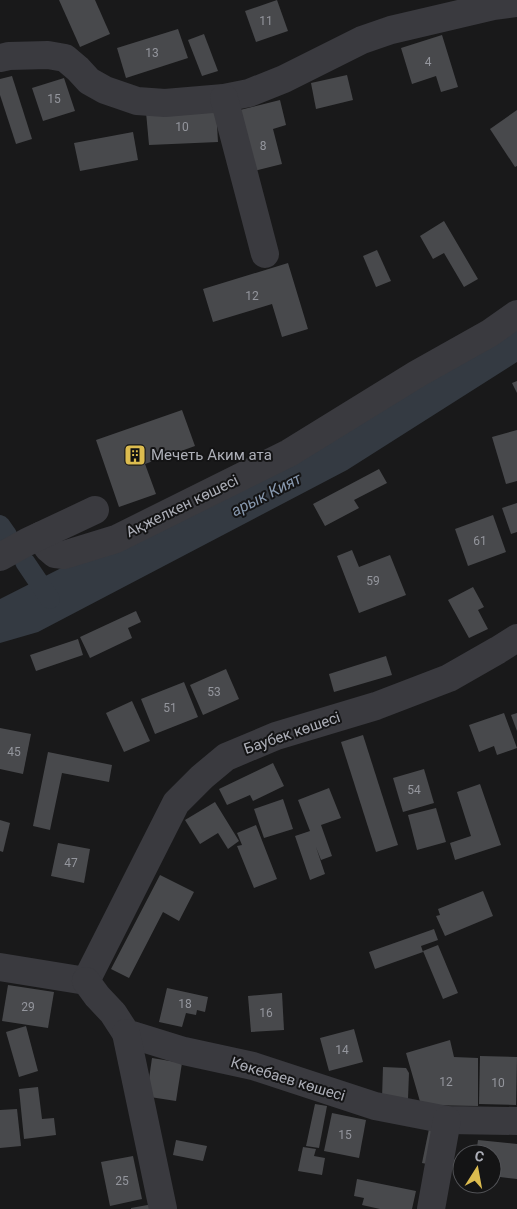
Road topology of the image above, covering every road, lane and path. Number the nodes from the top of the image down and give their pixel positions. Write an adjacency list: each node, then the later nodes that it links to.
1 (517, 3): 3 (street)
2 (0, 58): 3 (street)
3 (224, 98): 4 (street)
4 (265, 254)
5 (517, 314): 7 (street, Ақжелкен көшесі)
6 (95, 510): 7 (street)
7 (40, 536): 8 (street)
8 (0, 557)
9 (517, 638): 11 (street, Баубек көшесі)
10 (0, 967): 11 (street)
11 (86, 981): 12 (street)
12 (126, 1033): 13 (street, Көкебаев көшесі); 15 (street)
13 (447, 1120): 14 (street, Көкебаев көшесі); 16 (street)
14 (517, 1121)
15 (163, 1209)
16 (431, 1209)

